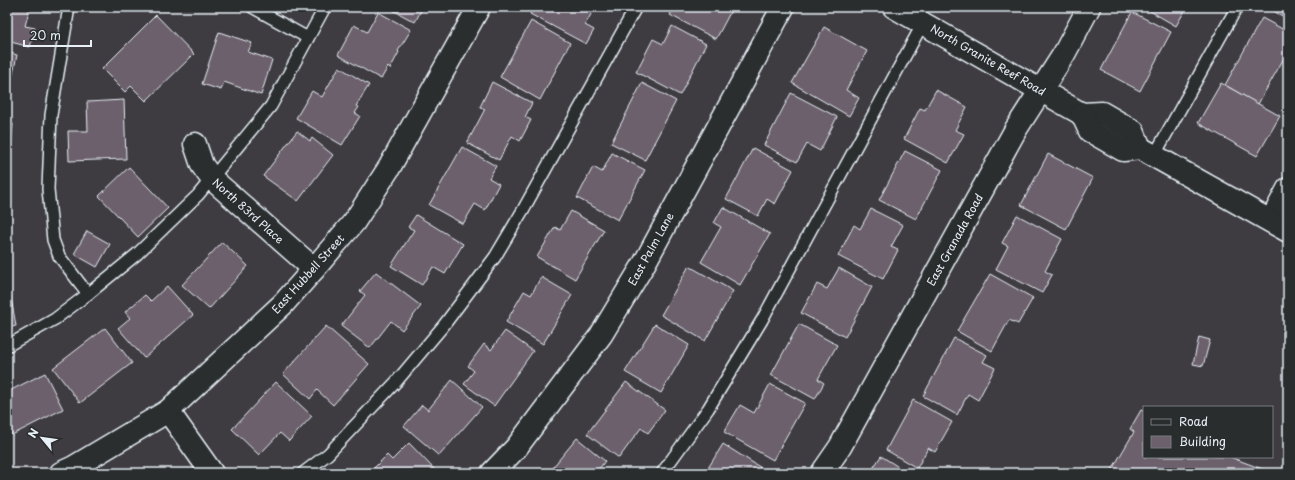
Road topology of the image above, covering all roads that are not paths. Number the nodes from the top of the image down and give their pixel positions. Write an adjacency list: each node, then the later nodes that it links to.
1 (69, 7): 19 (lane)
2 (252, 7): 11 (lane)
3 (326, 7): 11 (lane)
4 (479, 7): 18 (street, East Hubbell Street)
5 (636, 7): 24 (lane)
6 (783, 7): 25 (street, East Palm Lane)
7 (894, 7): 10 (street, North Granite Reef Road)
8 (1089, 7): 12 (street, East Granada Road)
9 (1237, 7): 14 (lane)
10 (923, 23): 12 (street, North Granite Reef Road); 26 (lane)
11 (308, 38): 15 (lane)
12 (1040, 90): 14 (street, North Granite Reef Road); 27 (street, East Granada Road)
13 (195, 144): 15 (street, North 83rd Place)
14 (1147, 152): 17 (street)
15 (212, 179): 18 (street, North 83rd Place); 19 (lane)
16 (1288, 189): 17 (street)
17 (1279, 226)
18 (314, 269): 21 (street, East Hubbell Street)
19 (88, 294): 20 (lane)
20 (7, 346)
21 (168, 411): 22 (street, East Hubbell Street); 23 (street)
22 (62, 473)
23 (212, 473)
24 (303, 473)
25 (492, 473)
26 (662, 473)
27 (822, 473)

